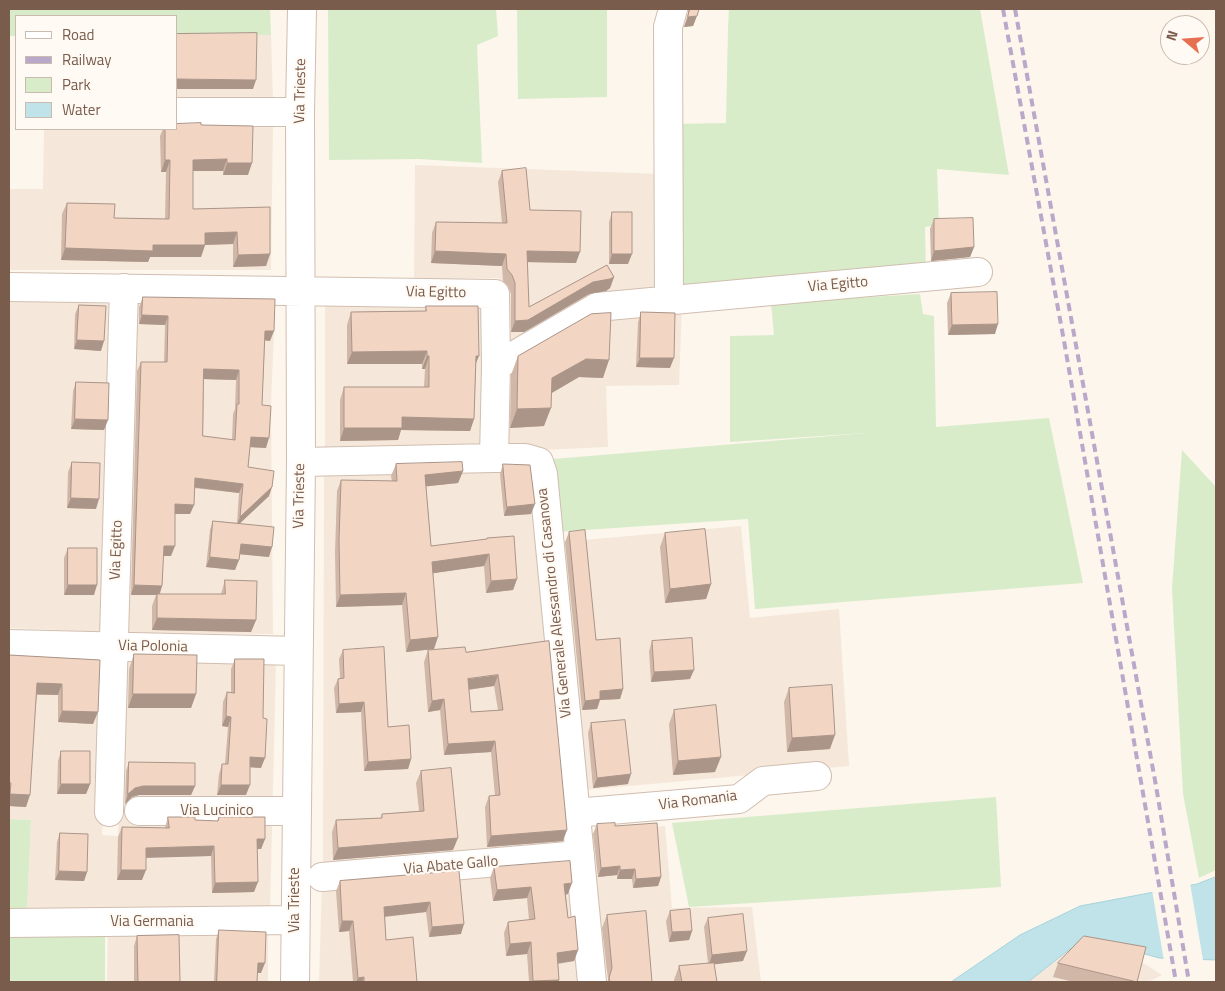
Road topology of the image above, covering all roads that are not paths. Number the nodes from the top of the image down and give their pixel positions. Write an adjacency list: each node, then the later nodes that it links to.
1 (302, 9): 4 (street, Via Trieste)
2 (672, 9): 9 (street)
3 (178, 112): 4 (street)
4 (300, 112): 8 (street, Via Trieste)
5 (978, 272): 9 (street, Via Egitto)
6 (9, 287): 7 (street, Via Egitto)
7 (124, 288): 8 (street, Via Egitto); 14 (street, Via Egitto)
8 (300, 290): 10 (street, Via Egitto); 12 (street, Via Trieste)
9 (669, 300): 10 (street, Via Egitto)
10 (496, 366): 11 (street, Via Egitto)
11 (494, 458): 12 (street, Via Generale Alessandro di Casanova); 20 (street, Via Generale Alessandro di Casanova)
12 (301, 462): 15 (street, Via Trieste)
13 (9, 644): 14 (street, Via Polonia)
14 (114, 646): 15 (street, Via Polonia); 19 (street, Via Egitto)
15 (298, 651): 18 (street, Via Trieste)
16 (817, 776): 20 (street, Via Romania)
17 (139, 811): 18 (street, Via Lucinico)
18 (296, 811): 23 (street, Via Trieste)
19 (109, 812)
20 (575, 813): 21 (street, Via Generale Alessandro di Casanova)
21 (580, 854): 22 (street, Via Abate Gallo); 26 (street, Via Generale Alessandro di Casanova)
22 (322, 877)
23 (295, 920): 24 (street, Via Germania); 25 (street, Via Trieste)
24 (9, 923)
25 (295, 982)
26 (592, 982)

